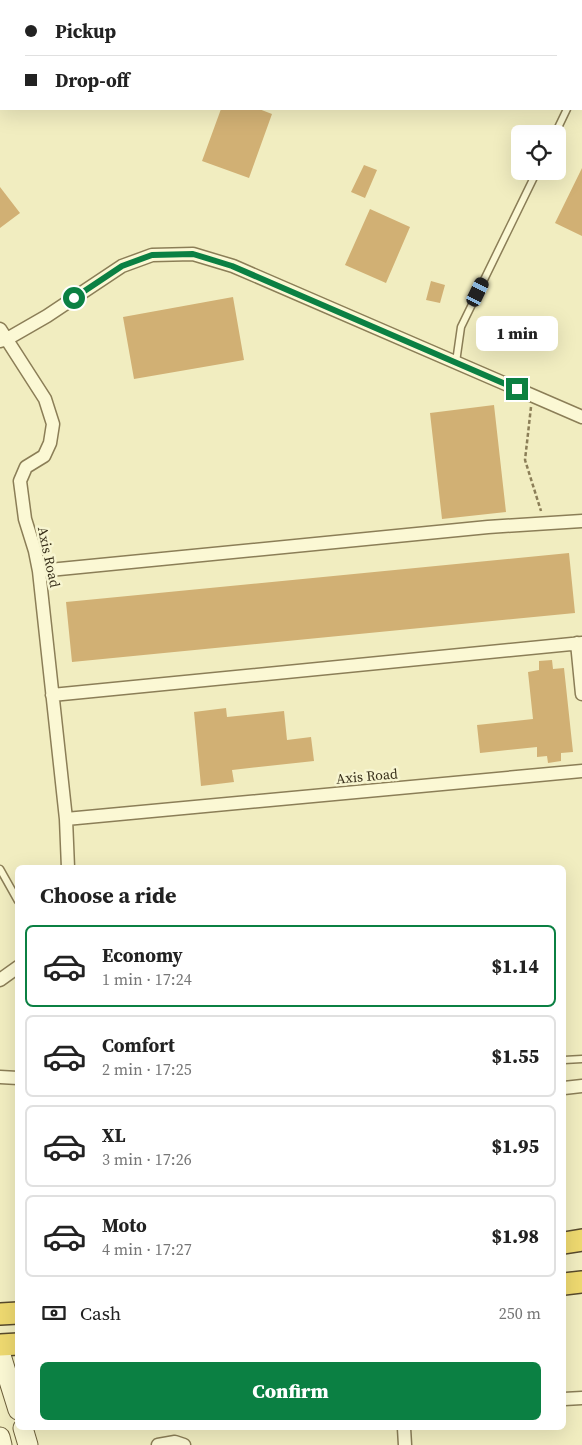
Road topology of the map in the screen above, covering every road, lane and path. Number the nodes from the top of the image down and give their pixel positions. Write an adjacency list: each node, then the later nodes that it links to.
1 (567, 110): 2 (lane)
2 (559, 125)
3 (533, 180): 5 (lane)
4 (2, 336): 5 (street); 10 (street, Axis Road)
5 (456, 362): 6 (street)
6 (532, 395): 7 (street); 9 (path)
7 (582, 417)
8 (582, 521): 9 (street)
9 (545, 523): 10 (street)
10 (39, 571): 13 (street, Axis Road)
11 (580, 643): 12 (street); 13 (street)
12 (582, 694)
13 (52, 695): 15 (street, Axis Road)
14 (582, 771): 15 (street, Axis Road)
15 (66, 818): 16 (street, Axis Road)
16 (68, 865)
17 (0, 869): 18 (lane)
18 (15, 896)
19 (15, 968): 20 (street)
20 (0, 980)
21 (582, 1059): 22 (lane)
22 (566, 1060)
23 (0, 1077): 24 (street)
24 (15, 1078)
25 (582, 1086): 26 (street)
26 (566, 1088)
27 (582, 1240): 28 (highway)
28 (566, 1243)
29 (582, 1282): 30 (highway)
30 (566, 1284)
31 (15, 1313): 32 (highway)
32 (0, 1314)
33 (15, 1344): 34 (highway)
34 (0, 1345)
35 (0, 1352): 38 (main road)
36 (582, 1398): 37 (street)
37 (566, 1399)
38 (15, 1400)
39 (24, 1430): 43 (main road)
40 (404, 1430): 46 (street)
41 (0, 1437): 42 (main road)
42 (2, 1445)
43 (28, 1445)
44 (158, 1445): 45 (street)
45 (184, 1445)
46 (405, 1445)

